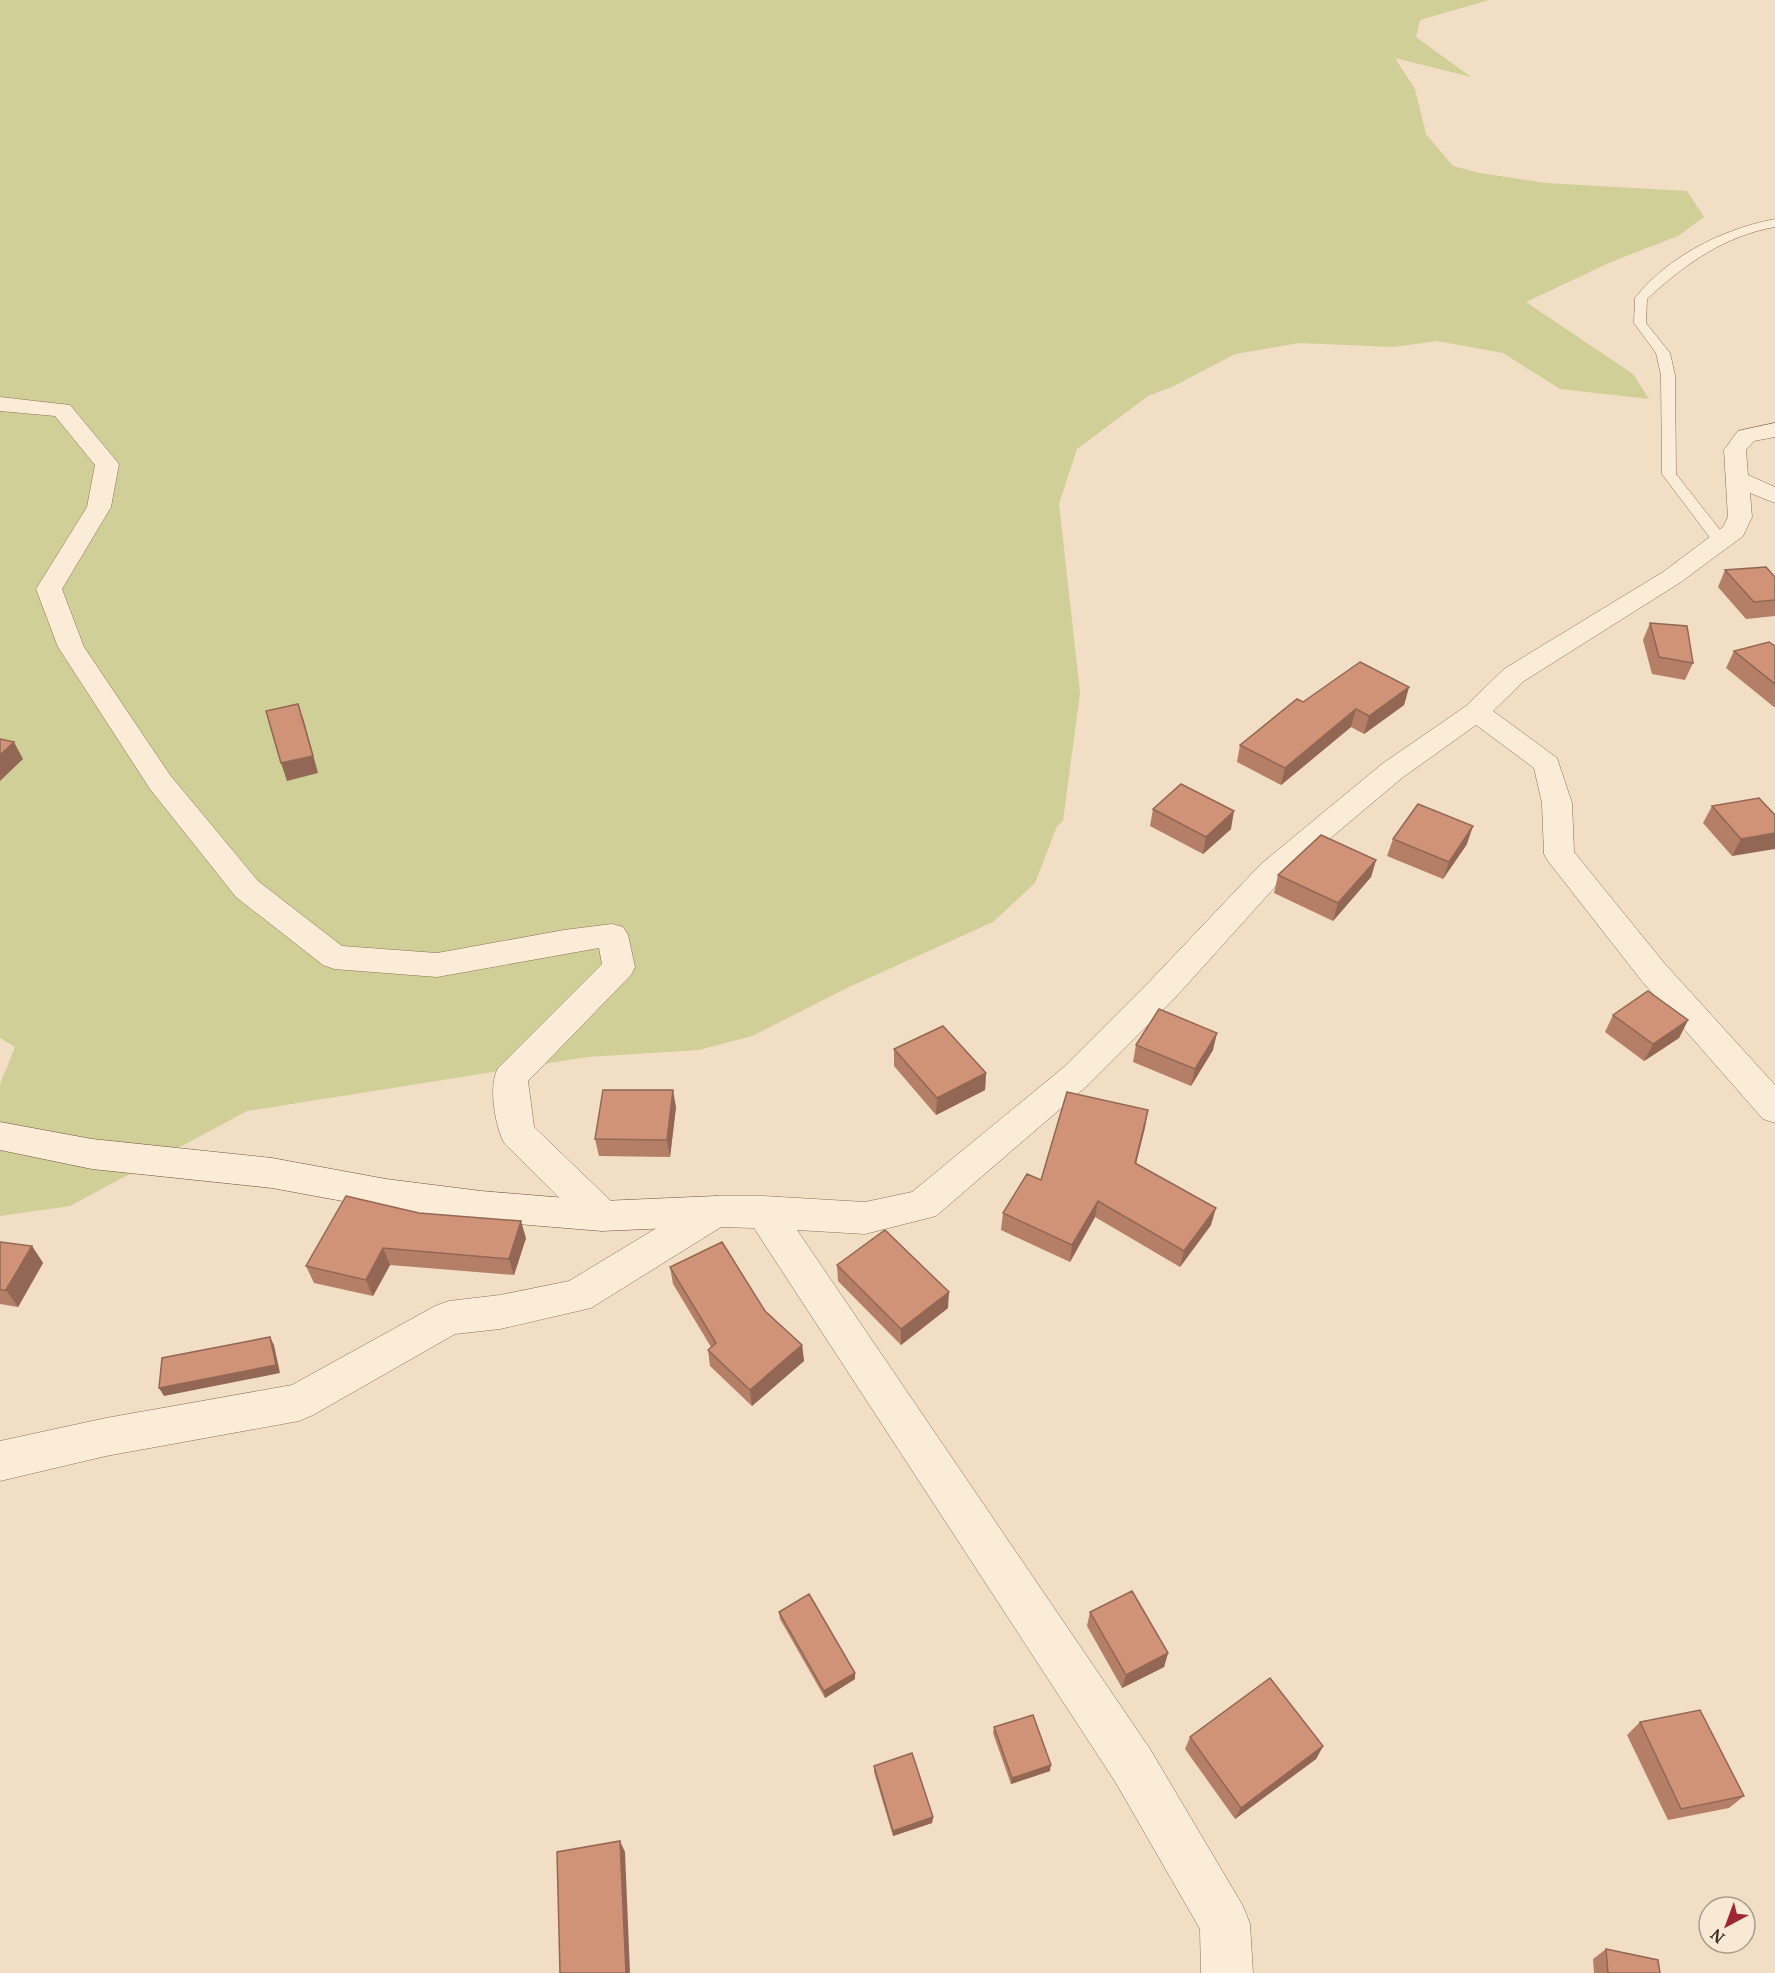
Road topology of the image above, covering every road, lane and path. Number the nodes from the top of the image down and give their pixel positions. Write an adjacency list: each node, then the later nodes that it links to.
1 (1775, 223): 6 (lane)
2 (0, 404): 12 (street)
3 (1775, 430): 4 (street)
4 (1737, 478): 5 (street); 6 (street)
5 (1775, 496)
6 (1720, 540): 7 (street)
7 (1476, 712): 8 (street); 11 (street)
8 (1775, 1109)
9 (0, 1136): 12 (street)
10 (716, 1211): 11 (street); 12 (street); 13 (street)
11 (763, 1211): 14 (street)
12 (602, 1216)
13 (0, 1461)
14 (1227, 1973)

